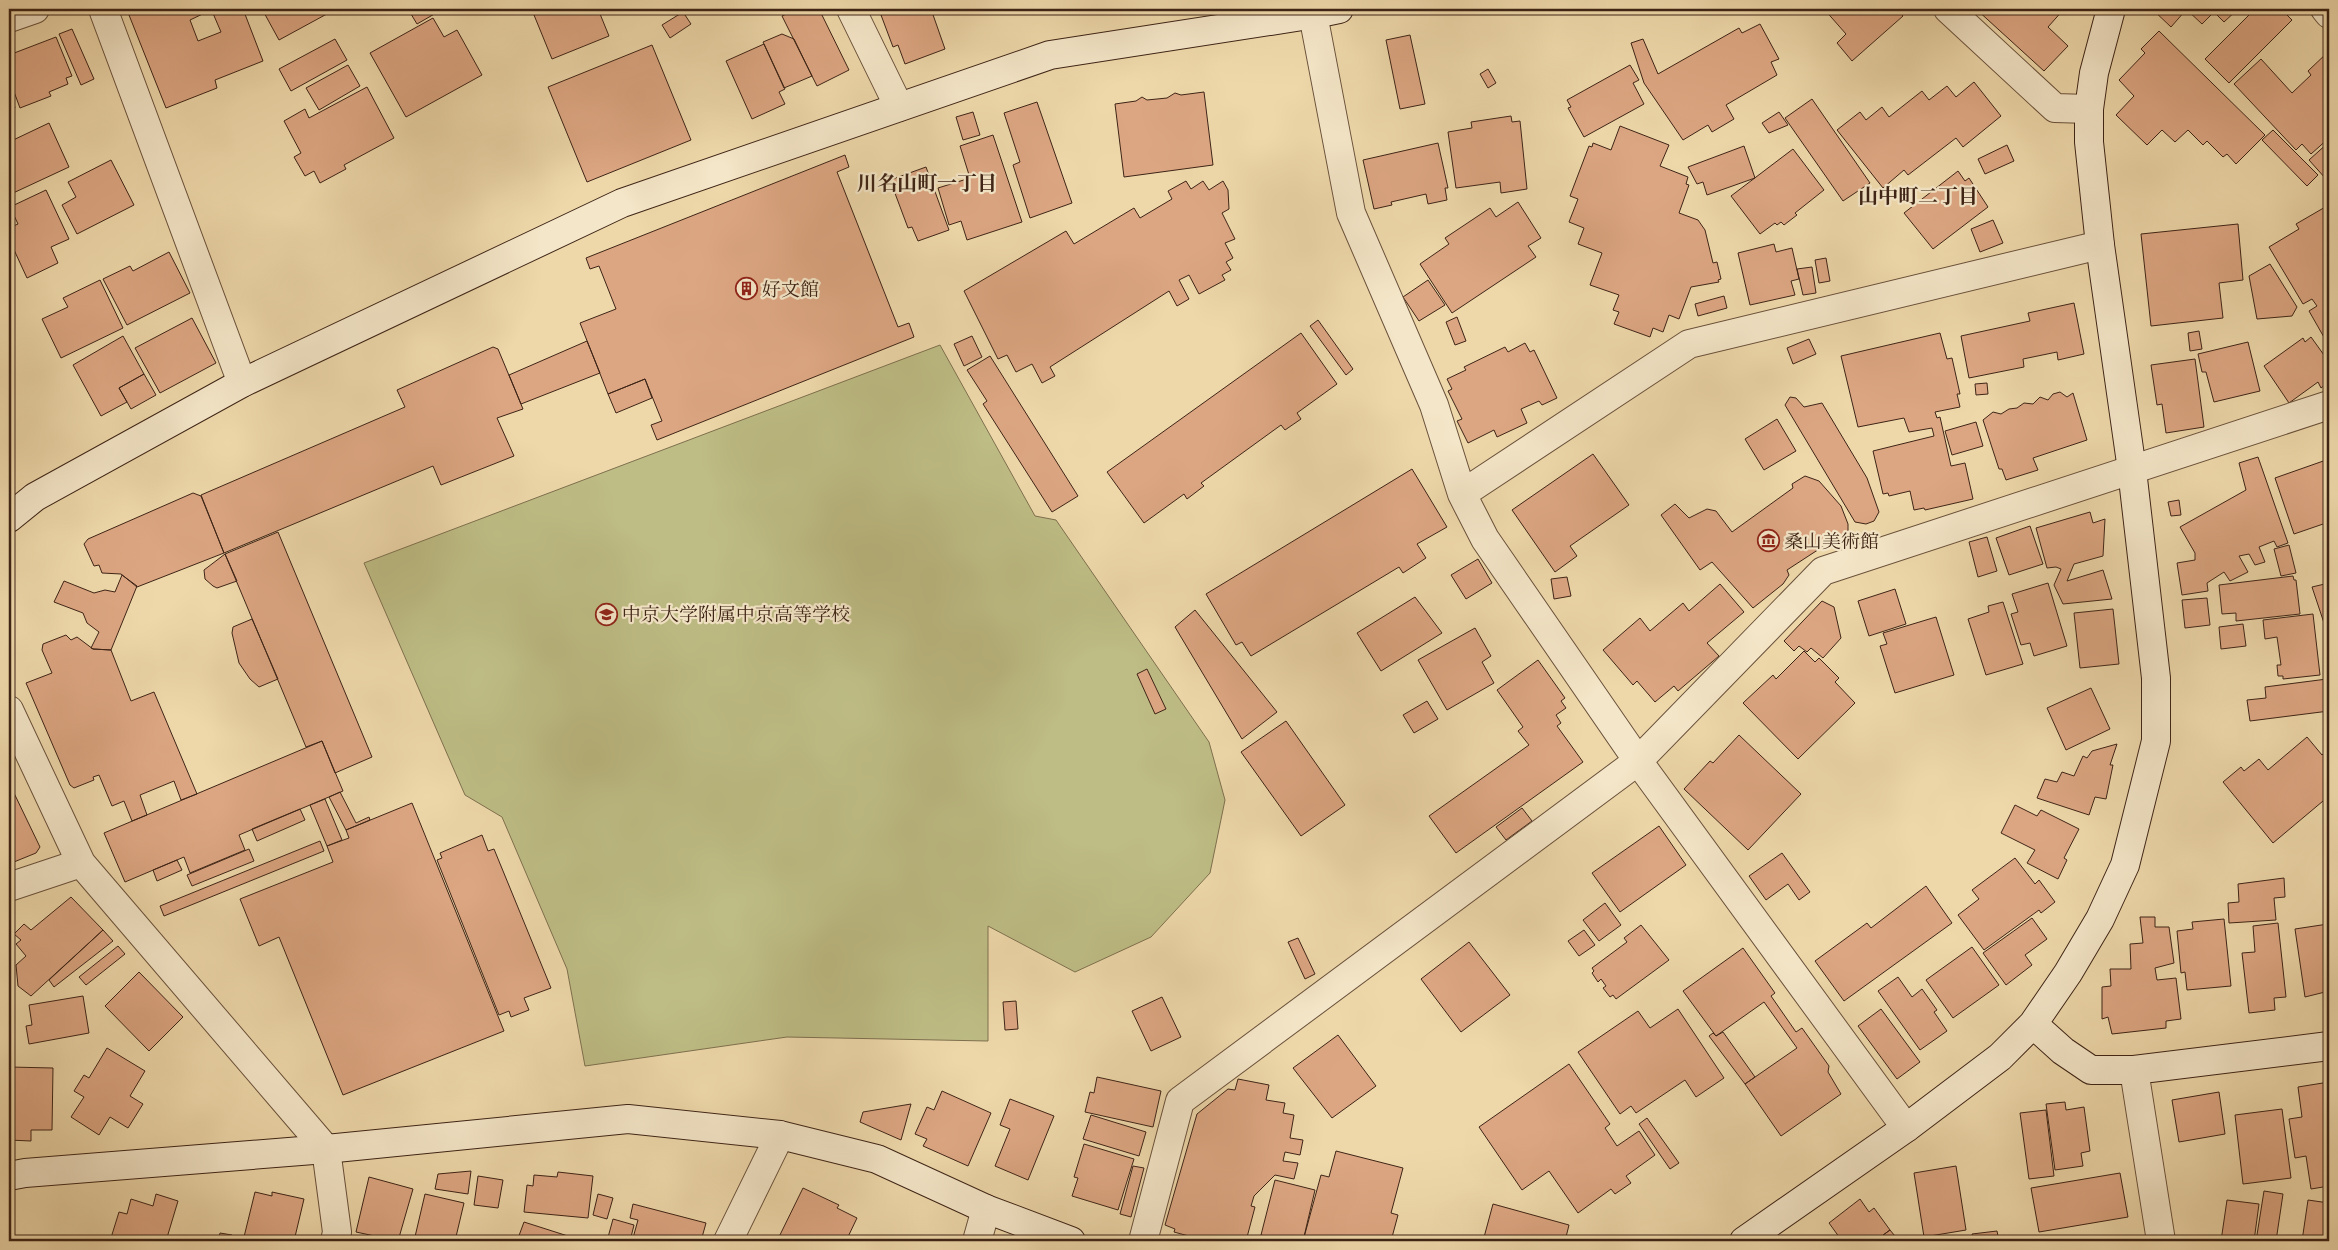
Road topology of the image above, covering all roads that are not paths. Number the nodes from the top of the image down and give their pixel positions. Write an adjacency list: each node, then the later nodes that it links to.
1 (34, 9): 9 (street)
2 (103, 9): 13 (street)
3 (851, 9): 10 (street)
4 (1948, 9): 11 (street)
5 (2111, 9): 11 (street)
6 (2325, 9): 8 (street)
7 (1322, 11): 10 (street); 16 (street)
8 (2329, 14)
9 (9, 18)
10 (899, 107): 13 (street)
11 (2089, 109): 12 (street)
12 (2100, 245): 15 (street); 16 (street)
13 (242, 383): 17 (street)
14 (2329, 405): 15 (street)
15 (2132, 470): 19 (street); 22 (street)
16 (1462, 494): 19 (street)
17 (9, 518)
18 (9, 710): 20 (street)
19 (1638, 761): 25 (street); 34 (street)
20 (81, 863): 21 (street); 27 (street)
21 (9, 887)
22 (2033, 1024): 24 (street); 25 (street)
23 (2329, 1046): 24 (street)
24 (2134, 1070): 36 (street)
25 (1906, 1128): 35 (street)
26 (780, 1136): 27 (street); 29 (street); 31 (street)
27 (326, 1149): 28 (street); 30 (street)
28 (9, 1176)
29 (986, 1209): 32 (street); 33 (street)
30 (335, 1241)
31 (728, 1241)
32 (977, 1241)
33 (1071, 1241)
34 (1143, 1241)
35 (1744, 1241)
36 (2161, 1241)

